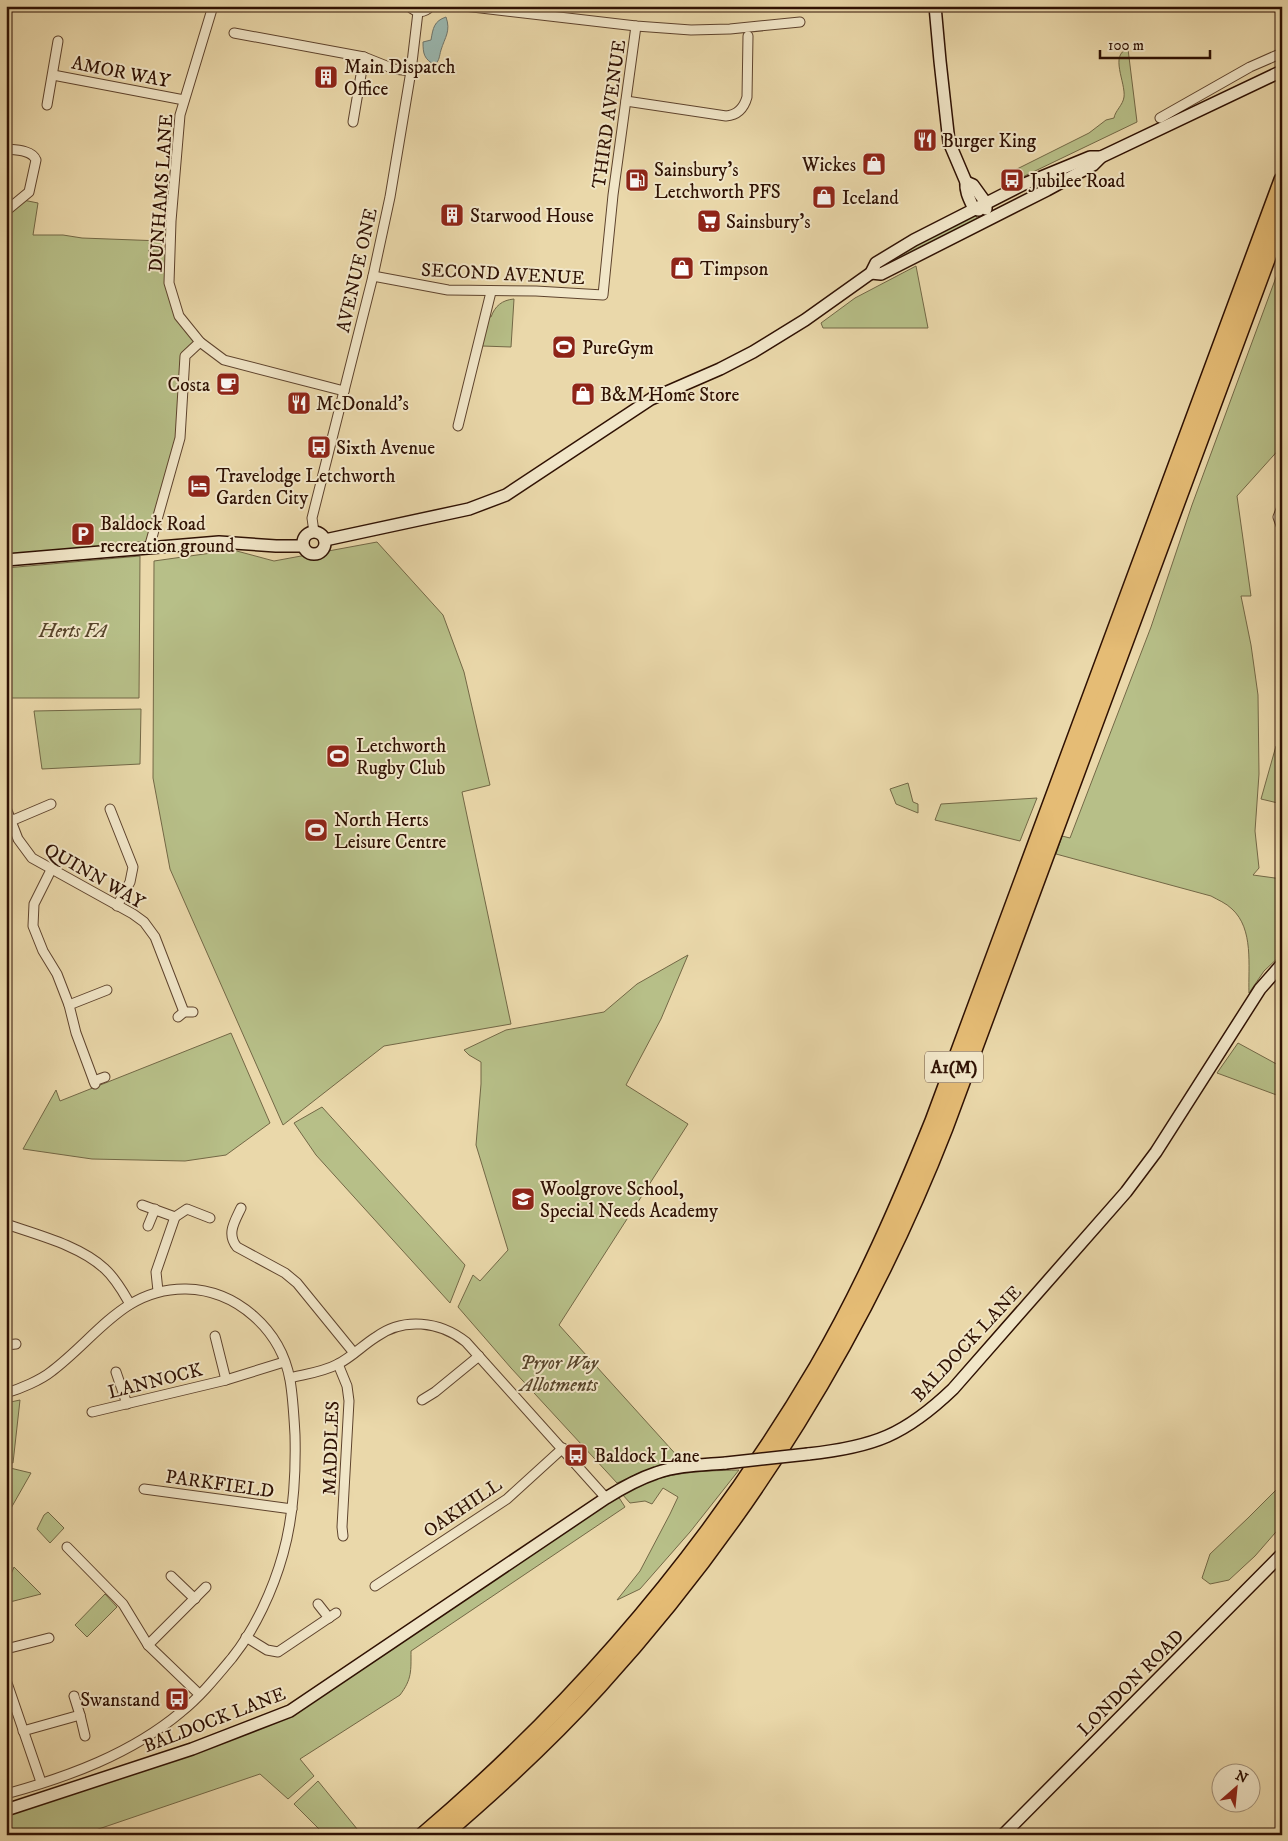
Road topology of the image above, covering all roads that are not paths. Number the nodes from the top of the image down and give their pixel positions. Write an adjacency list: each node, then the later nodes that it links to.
1 (213, 6): 19 (street, DUNHAMS LANE)
2 (409, 6): 6 (street)
3 (430, 6): 6 (street)
4 (464, 6): 8 (street)
5 (936, 6): 26 (main road)
6 (418, 12): 15 (street, AVENUE ONE)
7 (800, 22): 8 (street)
8 (636, 26): 20 (street, THIRD AVENUE)
9 (234, 33): 13 (street)
10 (748, 36): 20 (street)
11 (58, 41): 17 (street, AMOR WAY)
12 (1282, 53): 14 (street)
13 (364, 57): 15 (street); 23 (street)
14 (1263, 61): 18 (street); 22 (street)
15 (411, 71): 32 (street, AVENUE ONE)
16 (1282, 71): 18 (main road)
17 (53, 75): 19 (street, AMOR WAY); 21 (street, AMOR WAY)
18 (1270, 76): 28 (main road)
19 (184, 100): 35 (street, DUNHAMS LANE)
20 (626, 101): 34 (street, THIRD AVENUE)
21 (47, 105)
22 (1160, 118)
23 (353, 122)
24 (6, 149): 29 (street)
25 (1282, 180): 102 (highway, A1(M))
26 (966, 182): 27 (main road); 28 (main road)
27 (974, 209): 28 (main road); 31 (main road)
28 (987, 211): 31 (main road)
29 (6, 212)
30 (1282, 219): 103 (highway, A1(M))
31 (871, 273): 41 (main road)
32 (373, 276): 33 (street, SECOND AVENUE); 36 (street, AVENUE ONE)
33 (491, 292): 34 (street, SECOND AVENUE); 37 (street)
34 (603, 295)
35 (200, 342): 36 (street); 43 (street)
36 (344, 391): 40 (street, AVENUE ONE)
37 (458, 426)
38 (1282, 507): 39 (street)
39 (1282, 528)
40 (314, 532): 41 (main road); 42 (main road)
41 (325, 540): 42 (main road)
42 (303, 546): 43 (main road)
43 (148, 548): 44 (main road)
44 (6, 560)
45 (51, 804): 48 (street)
46 (6, 808): 48 (street, QUINN WAY)
47 (110, 809): 50 (street)
48 (11, 821): 49 (street, QUINN WAY)
49 (51, 870): 50 (street, QUINN WAY); 53 (street)
50 (117, 906): 54 (street, QUINN WAY)
51 (1282, 964): 79 (main road, BALDOCK LANE, bridge)
52 (107, 990): 53 (street)
53 (69, 1005): 55 (street)
54 (185, 1014)
55 (105, 1077)
56 (142, 1205): 58 (street)
57 (241, 1208): 66 (street)
58 (154, 1209): 59 (street); 62 (street)
59 (175, 1217): 60 (street); 63 (street)
60 (210, 1218)
61 (6, 1224): 64 (street)
62 (148, 1226)
63 (158, 1291): 64 (street); 68 (street)
64 (130, 1304): 73 (street)
65 (215, 1336): 72 (street, LANNOCK)
66 (354, 1353): 67 (street); 69 (street)
67 (479, 1356): 74 (street); 77 (street)
68 (284, 1362): 71 (street); 72 (street, LANNOCK)
69 (338, 1364): 71 (street); 81 (street, MADDLES)
70 (116, 1372): 75 (street)
71 (290, 1378): 80 (street)
72 (226, 1380): 75 (street, LANNOCK)
73 (6, 1392)
74 (422, 1400)
75 (127, 1404): 76 (street, LANNOCK)
76 (92, 1412)
77 (563, 1448): 79 (street); 85 (street, OAKHILL)
78 (144, 1489): 80 (street, PARKFIELD)
79 (606, 1498): 101 (main road, BALDOCK LANE)
80 (292, 1510): 89 (street)
81 (343, 1536)
82 (67, 1547): 91 (street)
83 (1282, 1554): 104 (main road, LONDON ROAD)
84 (171, 1576): 87 (street)
85 (375, 1586)
86 (206, 1587): 87 (street)
87 (194, 1599): 91 (street)
88 (318, 1604): 89 (street)
89 (246, 1637): 94 (street)
90 (49, 1638): 92 (street)
91 (148, 1644): 94 (street)
92 (6, 1649)
93 (6, 1680): 97 (street)
94 (199, 1694): 99 (street)
95 (74, 1696): 96 (street)
96 (80, 1715): 97 (street); 98 (street)
97 (23, 1731): 99 (street)
98 (85, 1736)
99 (41, 1782): 100 (street)
100 (6, 1794)
101 (6, 1810)
102 (423, 1835)
103 (443, 1835)
104 (1003, 1835)

